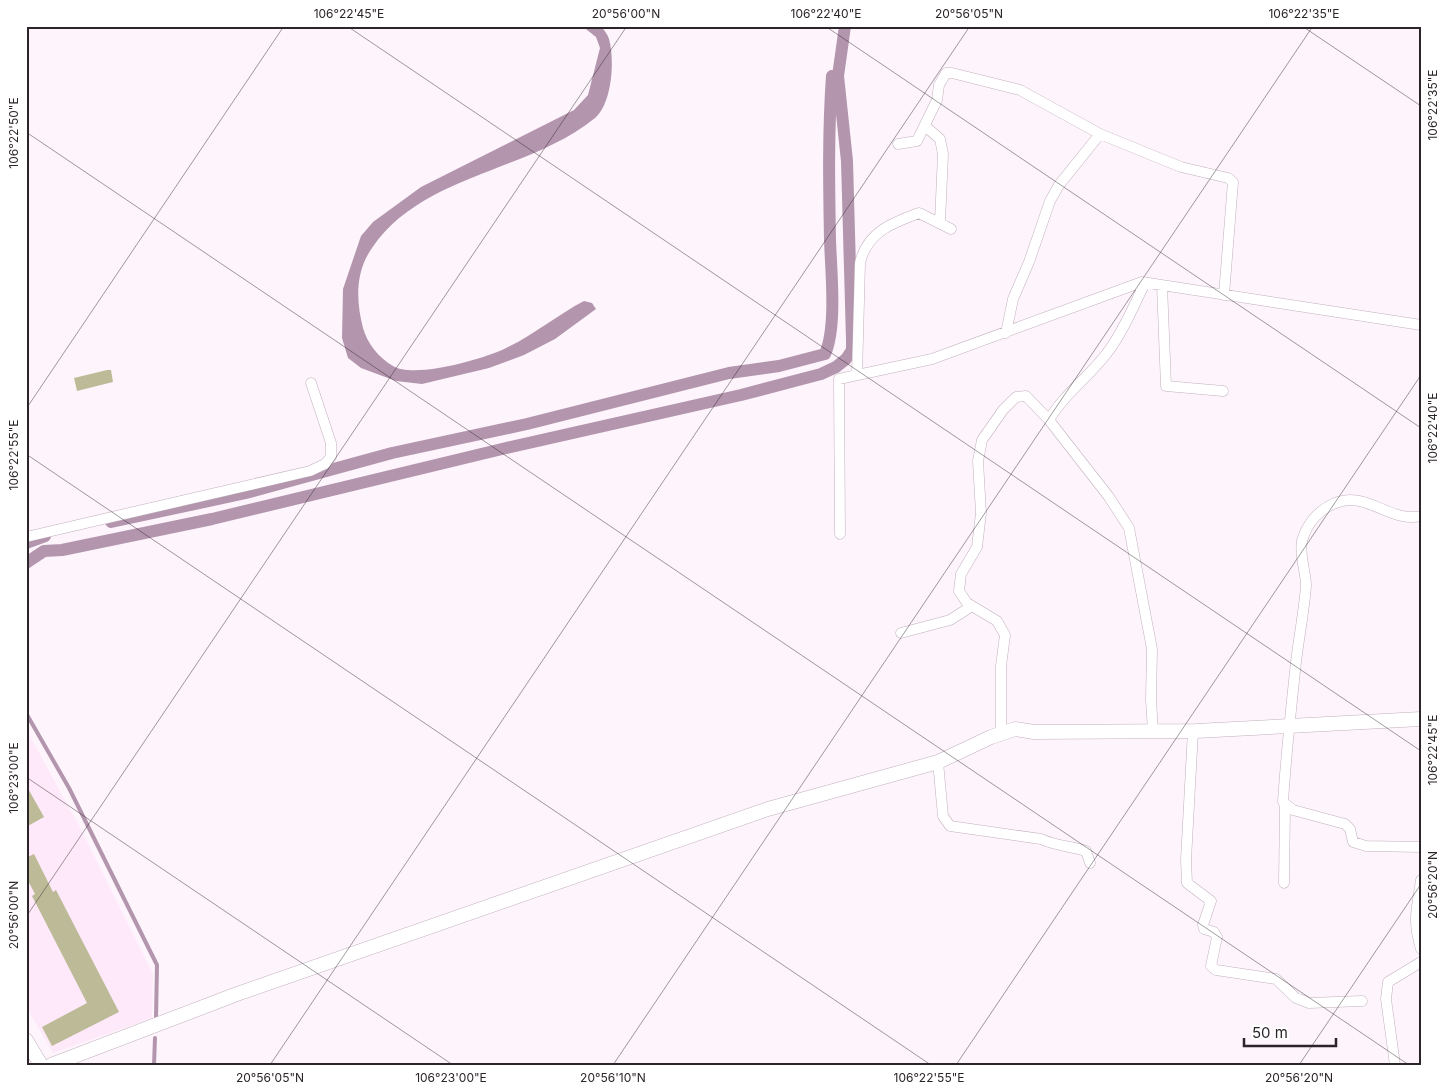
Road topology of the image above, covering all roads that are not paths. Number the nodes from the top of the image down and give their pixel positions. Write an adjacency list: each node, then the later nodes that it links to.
1 (925, 126): 2 (street); 3 (street); 4 (street)
2 (1100, 134): 8 (street); 10 (street)
3 (898, 144)
4 (940, 222): 5 (street); 11 (street)
5 (951, 230)
6 (1145, 283): 7 (street); 10 (street); 14 (street)
7 (1162, 285): 8 (street); 13 (street)
8 (1224, 295): 9 (street)
9 (1421, 326)
10 (1006, 333): 11 (street)
11 (856, 375): 16 (street)
12 (311, 383): 17 (street)
13 (1223, 391)
14 (1049, 420): 18 (street); 22 (street)
15 (1421, 516): 21 (street)
16 (840, 534)
17 (26, 537)
18 (972, 606): 19 (street); 24 (street)
19 (900, 633)
20 (1421, 719): 21 (street)
21 (1289, 726): 23 (street); 26 (street)
22 (1153, 731): 23 (street); 24 (street)
23 (1193, 731): 33 (street)
24 (1001, 734): 25 (street)
25 (938, 762): 28 (street); 36 (street)
26 (1285, 805): 27 (street); 30 (street)
27 (1419, 851)
28 (1090, 863)
29 (1421, 880): 31 (street)
30 (1284, 883)
31 (1421, 949)
32 (1421, 962): 37 (street)
33 (1362, 1001)
34 (26, 1040): 35 (street)
35 (41, 1065)
36 (51, 1065)
37 (1394, 1065)

